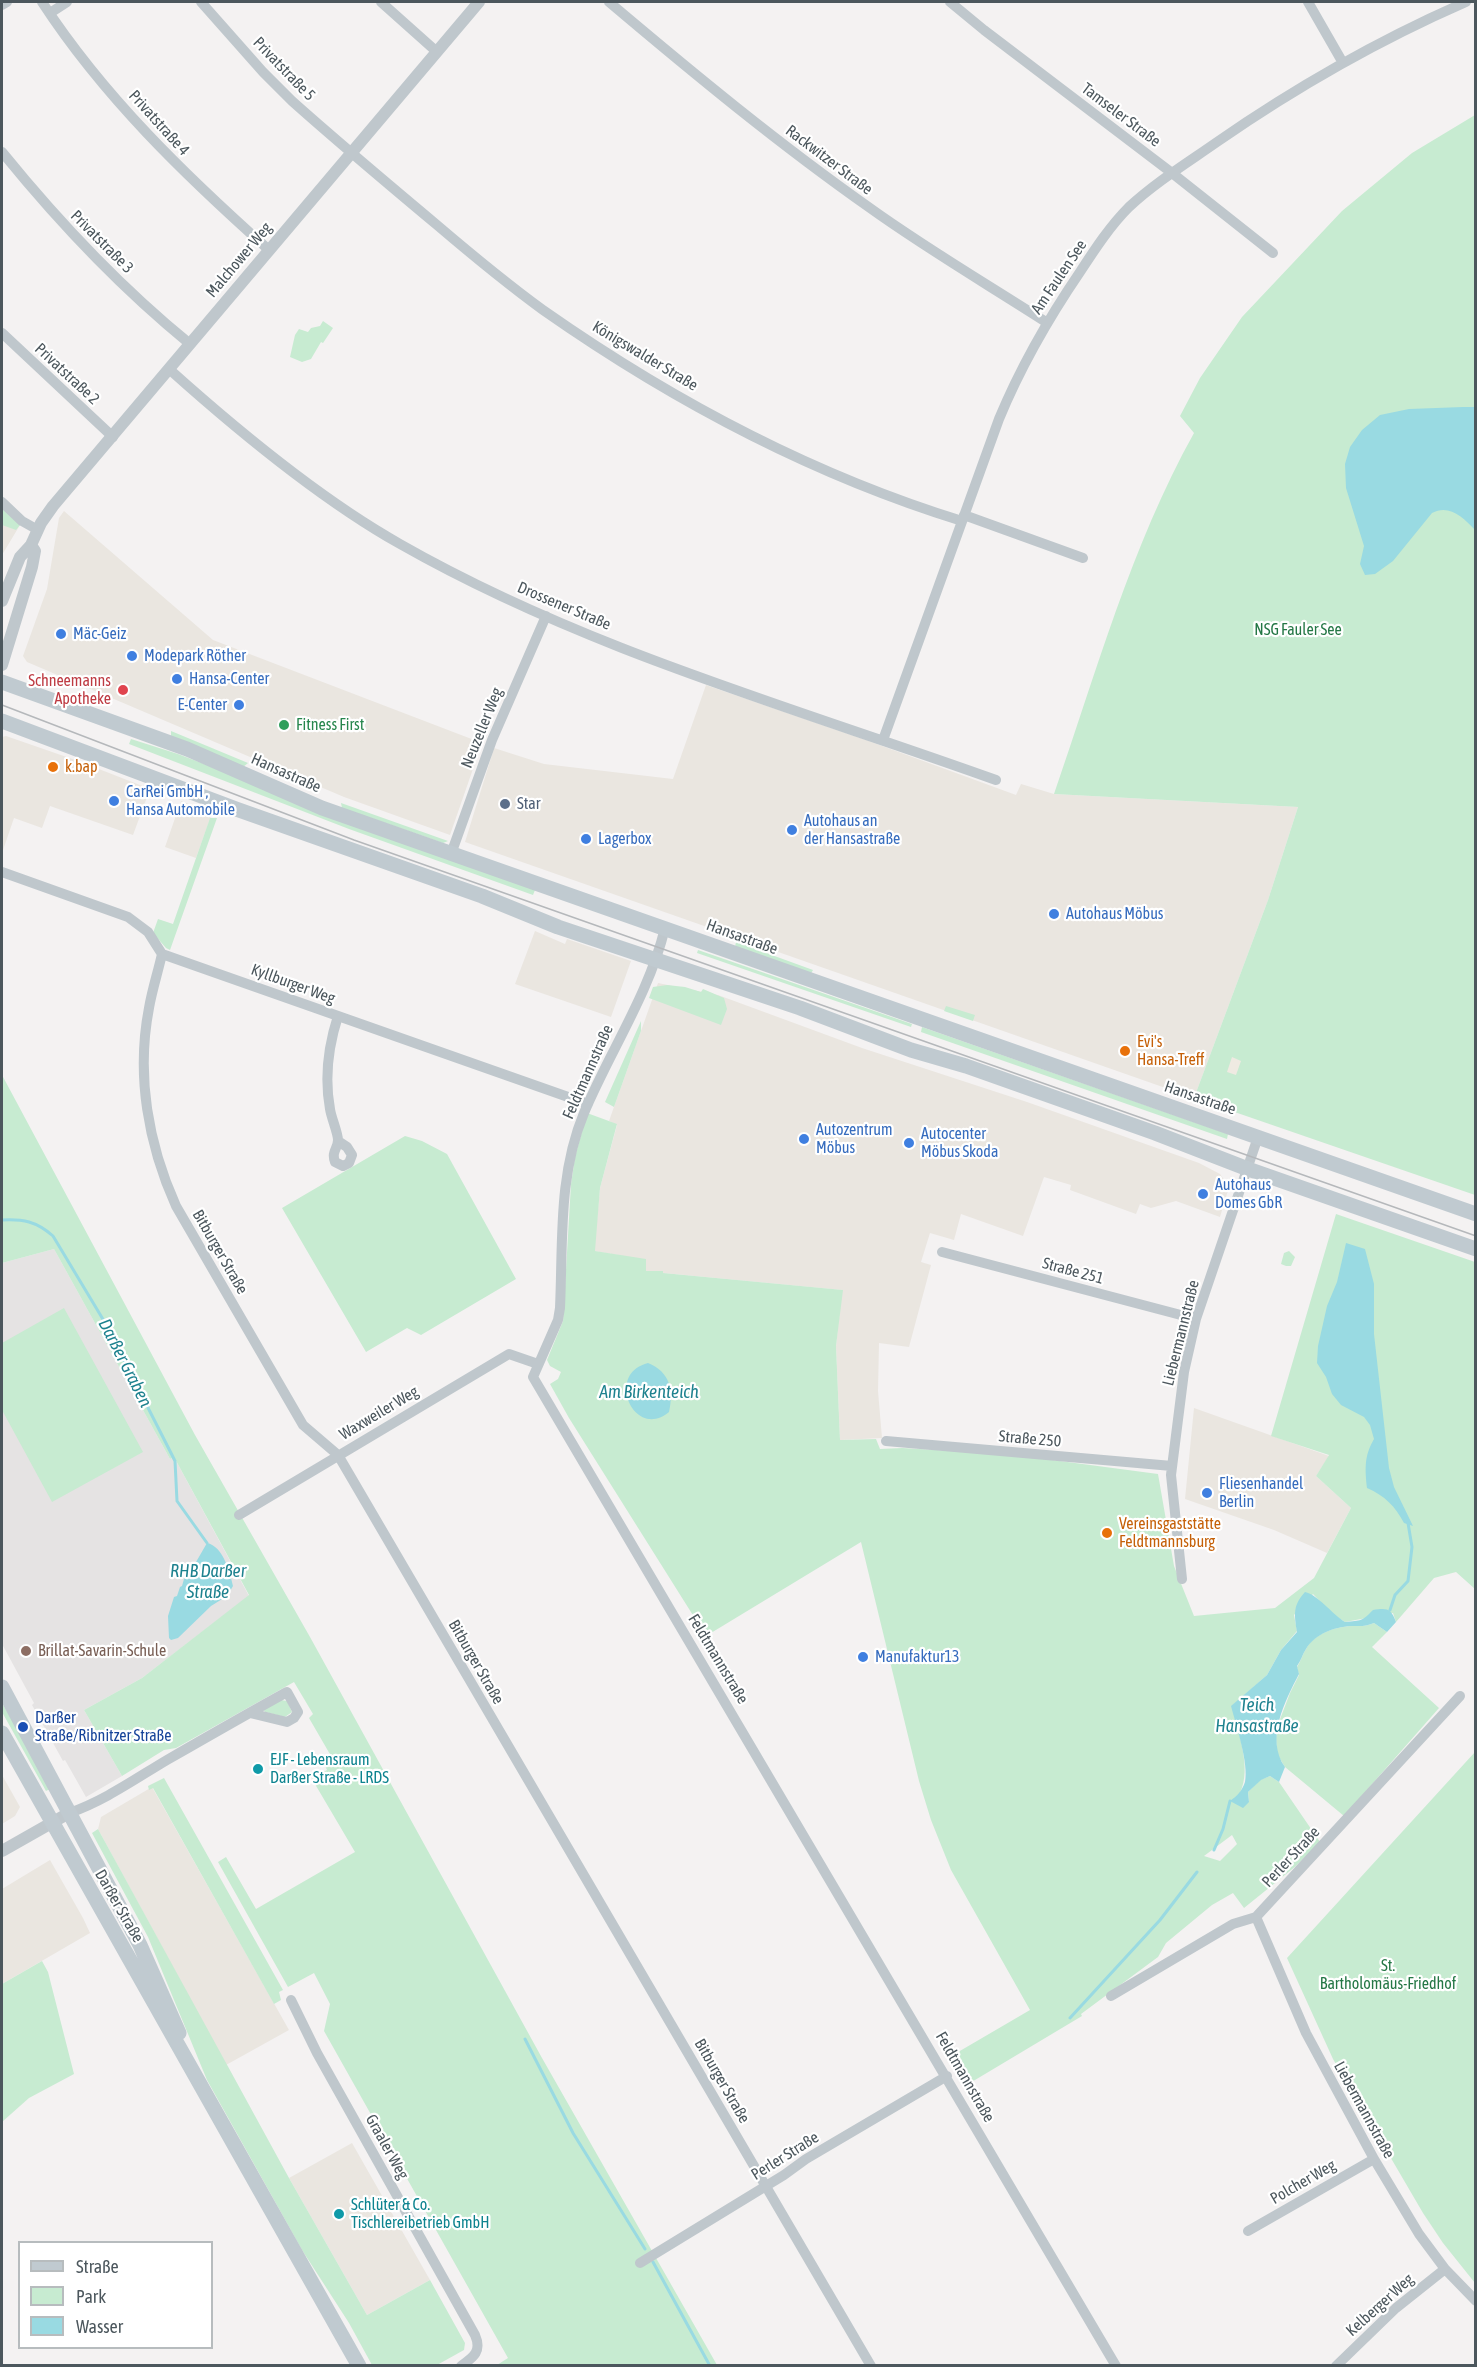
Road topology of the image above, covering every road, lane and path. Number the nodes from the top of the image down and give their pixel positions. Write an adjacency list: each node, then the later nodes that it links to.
1 (7, 2): 11 (street)
2 (42, 2): 12 (street, Privatstraße 4)
3 (67, 2): 12 (street)
4 (201, 2): 16 (street, Privatstraße 5)
5 (381, 2): 13 (street)
6 (479, 2): 13 (street, Malchower Weg)
7 (609, 2): 20 (street, Rackwitzer Straße)
8 (950, 2): 17 (street, Tamseler Straße)
9 (1308, 2): 14 (street)
10 (1466, 2): 14 (street, Am Faulen See)
11 (2, 5)
12 (50, 13): 18 (street, Privatstraße 4)
13 (437, 52): 16 (street, Malchower Weg)
14 (1343, 63): 17 (street, Am Faulen See)
15 (2, 152): 22 (street, Privatstraße 3)
16 (351, 153): 18 (street, Malchower Weg); 26 (street, Königswalder Straße)
17 (1172, 173): 19 (street, Tamseler Straße); 20 (street, Am Faulen See)
18 (269, 250): 22 (street, Malchower Weg)
19 (1273, 253)
20 (1046, 322): 26 (street, Am Faulen See)
21 (2, 333): 24 (street, Privatstraße 2)
22 (190, 344): 23 (street, Malchower Weg)
23 (169, 369): 24 (street, Malchower Weg); 31 (street, Drossener Straße)
24 (112, 437): 27 (street, Malchower Weg)
25 (2, 502): 27 (street)
26 (963, 518): 29 (street, Königswalder Straße); 35 (street, Am Faulen See)
27 (38, 530): 28 (street, Malchower Weg)
28 (31, 545): 30 (street, Malchower Weg); 32 (street, Malchower Weg)
29 (1083, 558)
30 (2, 601)
31 (546, 616): 35 (street, Drossener Straße); 37 (street, Neuzeller Weg)
32 (2, 665)
33 (2, 682): 37 (main road, Hansastraße)
34 (2, 721): 41 (main road)
35 (883, 740): 36 (street, Drossener Straße)
36 (996, 780)
37 (451, 854): 39 (main road, Hansastraße)
38 (2, 872): 40 (street)
39 (665, 928): 41 (street, Feldtmannstraße); 44 (main road, Hansastraße)
40 (162, 954): 42 (street, Kyllburger Weg); 53 (street, Bitburger Straße)
41 (657, 960): 43 (street, Feldtmannstraße); 46 (main road)
42 (338, 1016): 43 (street, Kyllburger Weg); 45 (street)
43 (588, 1104): 51 (street, Feldtmannstraße)
44 (1258, 1137): 46 (street, Liebermannstraße); 47 (main road, Hansastraße)
45 (338, 1141)
46 (1248, 1169): 48 (main road); 50 (street, Liebermannstraße)
47 (1476, 1214)
48 (1476, 1249)
49 (942, 1252): 50 (street, Straße 251)
50 (1196, 1319): 54 (street, Liebermannstraße)
51 (538, 1364): 53 (street, Waxweiler Weg); 67 (street, Feldtmannstraße)
52 (886, 1441): 54 (street, Straße 250)
53 (338, 1455): 55 (street, Waxweiler Weg); 70 (street, Bitburger Straße)
54 (1172, 1466): 56 (street, Liebermannstraße)
55 (239, 1515)
56 (1182, 1578)
57 (2, 1687): 61 (main road, Darßer Straße)
58 (1460, 1696): 64 (street, Perler Straße)
59 (250, 1713): 61 (street)
60 (2, 1733): 62 (main road, Darßer Straße)
61 (69, 1813): 62 (street); 68 (main road, Darßer Straße)
62 (51, 1823): 63 (street); 68 (main road, Darßer Straße)
63 (2, 1851)
64 (1256, 1917): 65 (street, Perler Straße); 69 (street, Liebermannstraße)
65 (1111, 1996)
66 (291, 2000): 76 (street, Graaler Weg)
67 (947, 2076): 70 (street, Perler Straße); 78 (street, Feldtmannstraße)
68 (205, 2097): 75 (main road, Darßer Straße)
69 (1374, 2159): 71 (street, Polcher Weg); 73 (street, Liebermannstraße)
70 (766, 2186): 72 (street, Perler Straße); 77 (street, Bitburger Straße)
71 (1248, 2231)
72 (640, 2263)
73 (1445, 2269): 74 (street, Liebermannstraße); 79 (street, Kelberger Weg)
74 (1476, 2301)
75 (359, 2366)
76 (461, 2366)
77 (871, 2366)
78 (1116, 2366)
79 (1336, 2366)

